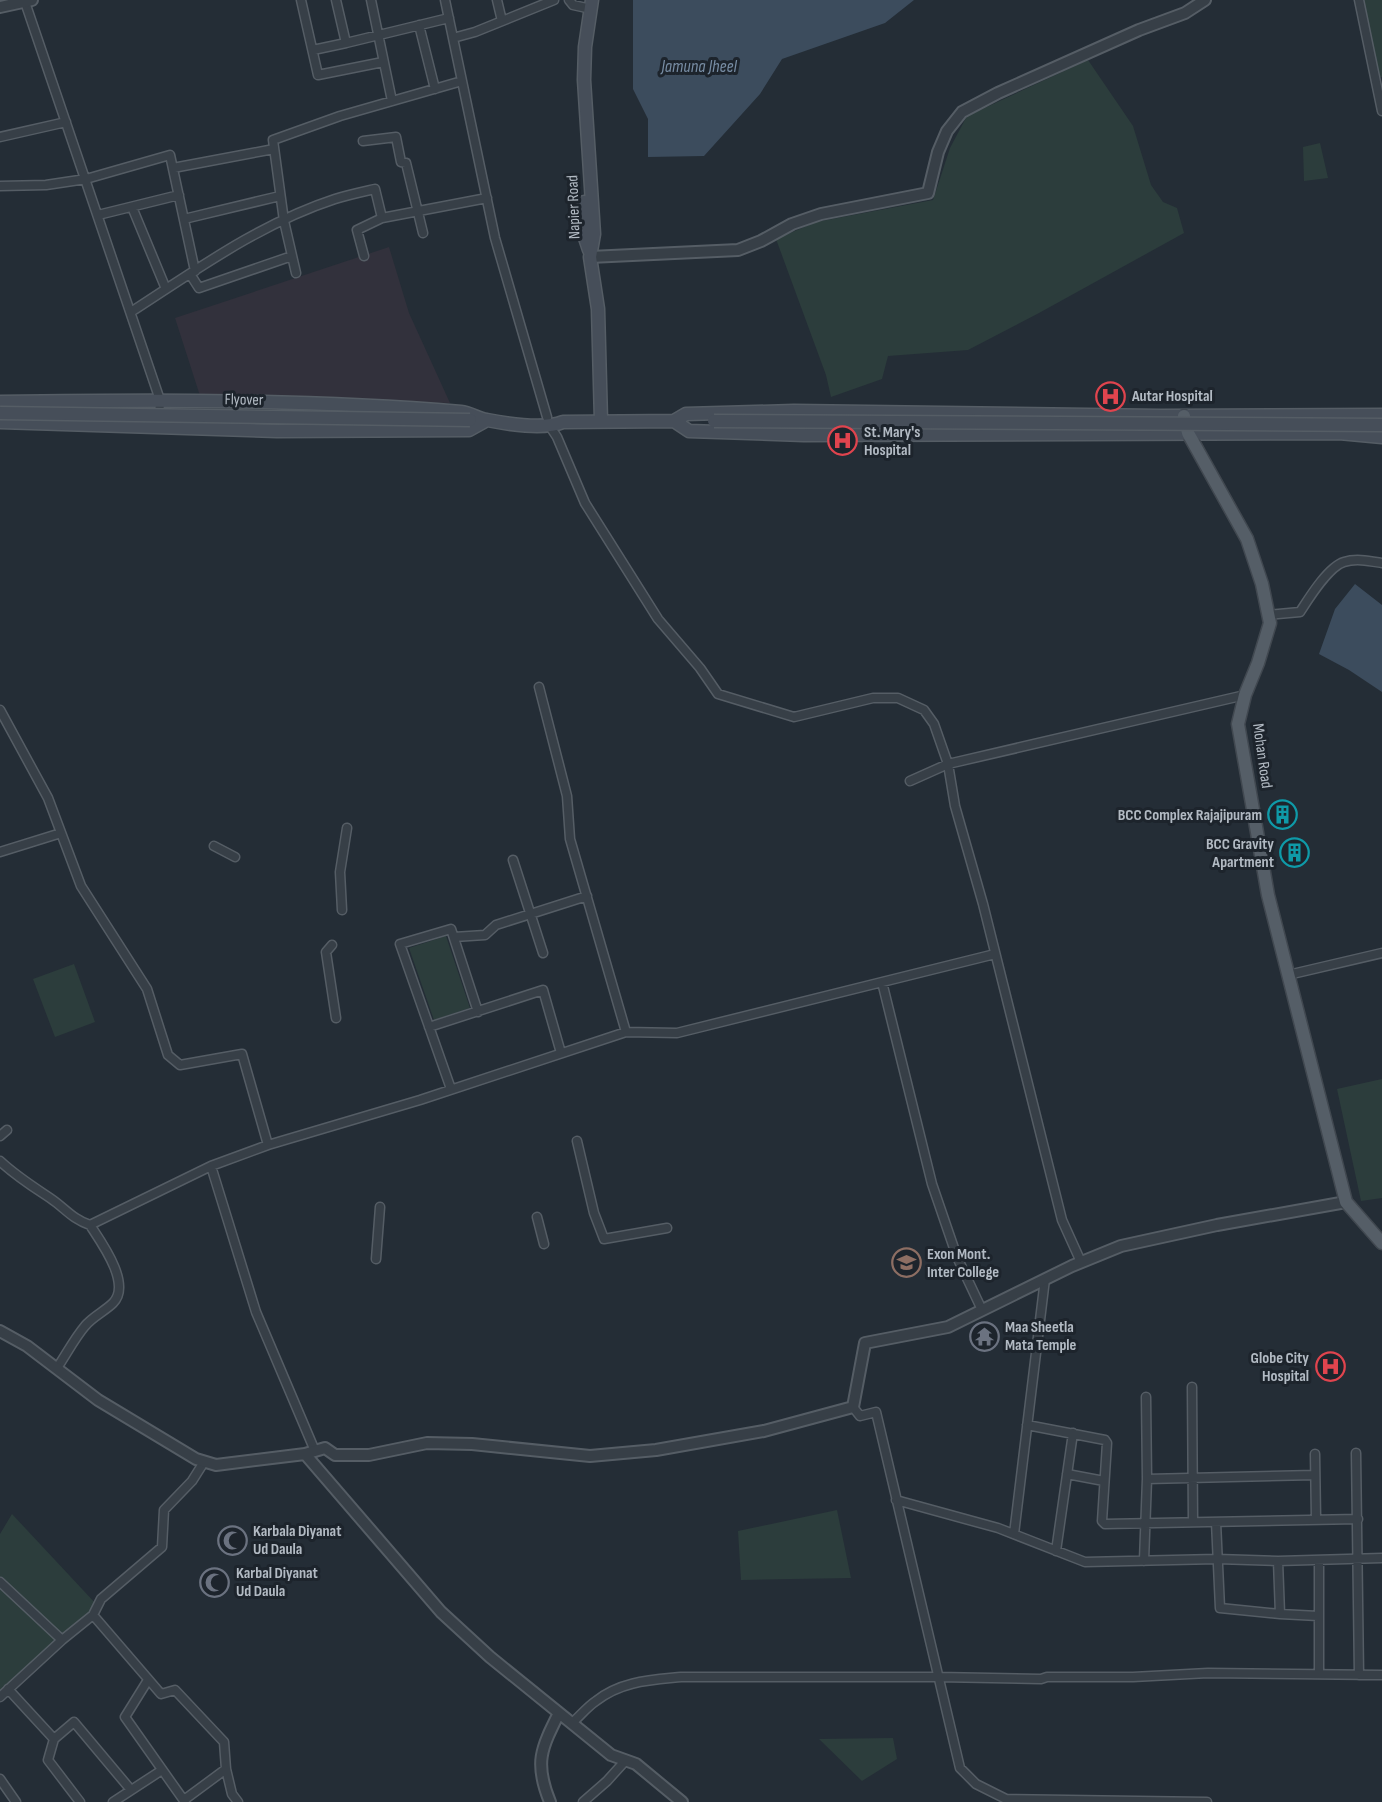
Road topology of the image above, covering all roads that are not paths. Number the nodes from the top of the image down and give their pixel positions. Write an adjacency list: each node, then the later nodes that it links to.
1 (302, 0): 20 (street)
2 (336, 0): 19 (street)
3 (370, 0): 17 (street)
4 (445, 0): 14 (street)
5 (497, 0): 15 (street)
6 (555, 0): 15 (street)
7 (569, 0): 11 (street)
8 (1205, 0): 12 (street)
9 (1359, 0): 22 (street)
10 (29, 1): 13 (street); 27 (street)
11 (588, 4): 46 (main road, Napier Road)
12 (1191, 4): 46 (street)
13 (0, 7)
14 (449, 18): 16 (street); 18 (street)
15 (502, 21): 18 (street)
16 (419, 25): 17 (street); 24 (street)
17 (378, 35): 19 (street); 21 (street)
18 (453, 38): 23 (street)
19 (346, 43): 20 (street)
20 (313, 50): 21 (street)
21 (383, 62): 25 (street)
22 (1379, 80): 26 (street)
23 (462, 81): 24 (street); 36 (street)
24 (435, 89): 25 (street)
25 (392, 101): 30 (street)
26 (1382, 111)
27 (66, 122): 28 (street); 32 (street)
28 (0, 137)
29 (363, 141): 38 (street)
30 (274, 149): 31 (street); 35 (street)
31 (173, 168): 32 (street); 34 (street)
32 (86, 179): 33 (street); 39 (street)
33 (0, 186)
34 (179, 195): 37 (street); 41 (street)
35 (280, 196): 41 (street); 42 (street)
36 (487, 198): 38 (street); 58 (street)
37 (132, 207): 39 (street); 49 (street)
38 (418, 211): 40 (street); 43 (street)
39 (98, 215): 50 (street)
40 (382, 218): 42 (street); 45 (street)
41 (184, 219): 47 (street)
42 (284, 221): 44 (street); 47 (street)
43 (423, 233)
44 (292, 256): 47 (street); 48 (street)
45 (364, 256)
46 (590, 257): 56 (main road, Napier Road)
47 (193, 272): 49 (street)
48 (296, 273)
49 (166, 290): 50 (street)
50 (131, 312): 51 (street)
51 (160, 400): 52 (main road); 57 (main road); 62 (street)
52 (0, 402)
53 (0, 412): 57 (main road, Flyover, bridge)
54 (1184, 416): 55 (main road); 59 (main road); 63 (main road, Mohan Road)
55 (1382, 416)
56 (601, 417): 58 (main road); 59 (main road)
57 (490, 421): 58 (main road); 62 (main road)
58 (548, 421): 70 (street)
59 (674, 421): 61 (main road, bridge); 63 (main road)
60 (0, 422): 62 (main road)
61 (1382, 425)
62 (158, 427)
63 (1188, 433): 64 (main road); 66 (main road, Mohan Road)
64 (1382, 437)
65 (1382, 563): 66 (street)
66 (1268, 615): 68 (main road, Mohan Road)
67 (539, 687): 78 (street)
68 (1245, 695): 70 (street); 86 (main road, Mohan Road)
69 (0, 710): 73 (street)
70 (948, 764): 71 (street); 85 (street)
71 (909, 781)
72 (347, 828): 79 (street)
73 (61, 833): 75 (street); 95 (street)
74 (214, 846): 76 (street)
75 (0, 852)
76 (236, 857)
77 (513, 860): 80 (street)
78 (587, 896): 80 (street); 91 (street)
79 (342, 910)
80 (530, 914): 81 (street); 83 (street)
81 (454, 938): 88 (street); 90 (street)
82 (332, 945): 89 (street)
83 (543, 953)
84 (1382, 953): 86 (street)
85 (995, 954): 87 (street); 106 (street)
86 (1288, 975): 98 (main road, Mohan Road)
87 (882, 982): 91 (street); 108 (street)
88 (478, 1012): 90 (street); 92 (street)
89 (336, 1018)
90 (429, 1027): 93 (street)
91 (626, 1032): 92 (street)
92 (561, 1053): 93 (street)
93 (451, 1089): 95 (street)
94 (577, 1141): 102 (street)
95 (268, 1145): 97 (street)
96 (0, 1161): 101 (street)
97 (211, 1166): 101 (street); 116 (street)
98 (1346, 1202): 103 (main road, Mohan Road); 106 (street)
99 (380, 1207): 105 (street)
100 (537, 1217): 104 (street)
101 (90, 1224): 110 (street)
102 (667, 1228)
103 (1380, 1238)
104 (544, 1244)
105 (376, 1259)
106 (1081, 1262): 107 (street)
107 (1045, 1279): 108 (street); 114 (street)
108 (982, 1310): 113 (street)
109 (0, 1331): 110 (street)
110 (57, 1368): 119 (street)
111 (1192, 1387): 122 (street)
112 (1146, 1397): 123 (street)
113 (853, 1407): 116 (street); 125 (street)
114 (1027, 1425): 115 (street); 131 (street)
115 (1073, 1433): 120 (street); 124 (street)
116 (310, 1453): 119 (street); 151 (street)
117 (1356, 1453): 127 (street)
118 (1315, 1454): 121 (street)
119 (204, 1462): 141 (street)
120 (1067, 1474): 124 (street); 132 (street)
121 (1316, 1475): 122 (street); 126 (street)
122 (1193, 1477): 123 (street); 128 (street)
123 (1147, 1479): 130 (street)
124 (1104, 1481): 130 (street)
125 (896, 1500): 131 (street); 147 (street)
126 (1316, 1519): 127 (street); 129 (street)
127 (1358, 1519): 136 (street)
128 (1193, 1522): 129 (street); 130 (street)
129 (1216, 1522): 134 (street)
130 (1145, 1523): 137 (street)
131 (1014, 1534): 132 (street)
132 (1056, 1551): 137 (street)
133 (1382, 1558): 136 (street)
134 (1217, 1559): 137 (street); 138 (street); 140 (street)
135 (1319, 1560): 136 (street); 138 (street); 142 (street)
136 (1358, 1560): 145 (street)
137 (1144, 1561)
138 (1278, 1561): 140 (street)
139 (0, 1582): 143 (street)
140 (1280, 1614): 142 (street)
141 (93, 1615): 143 (street); 148 (street)
142 (1318, 1616): 144 (street)
143 (62, 1640): 149 (street)
144 (1319, 1674): 145 (street); 147 (street)
145 (1359, 1675): 146 (street)
146 (1382, 1675)
147 (938, 1677): 152 (street); 159 (street)
148 (148, 1680): 155 (street); 156 (street)
149 (8, 1689): 150 (street); 153 (street)
150 (0, 1697)
151 (559, 1713): 152 (street); 166 (street)
152 (572, 1724): 154 (street)
153 (54, 1739): 158 (street); 163 (street)
154 (626, 1760): 167 (street); 168 (street)
155 (226, 1768): 161 (street); 165 (street)
156 (162, 1770): 158 (street); 161 (street)
157 (0, 1779): 162 (street)
158 (131, 1790): 164 (street)
159 (1001, 1799): 160 (street)
160 (1025, 1800): 169 (street)
161 (184, 1801)
162 (16, 1802)
163 (80, 1802)
164 (113, 1802)
165 (238, 1802)
166 (550, 1802)
167 (583, 1802)
168 (682, 1802)
169 (1208, 1802)

